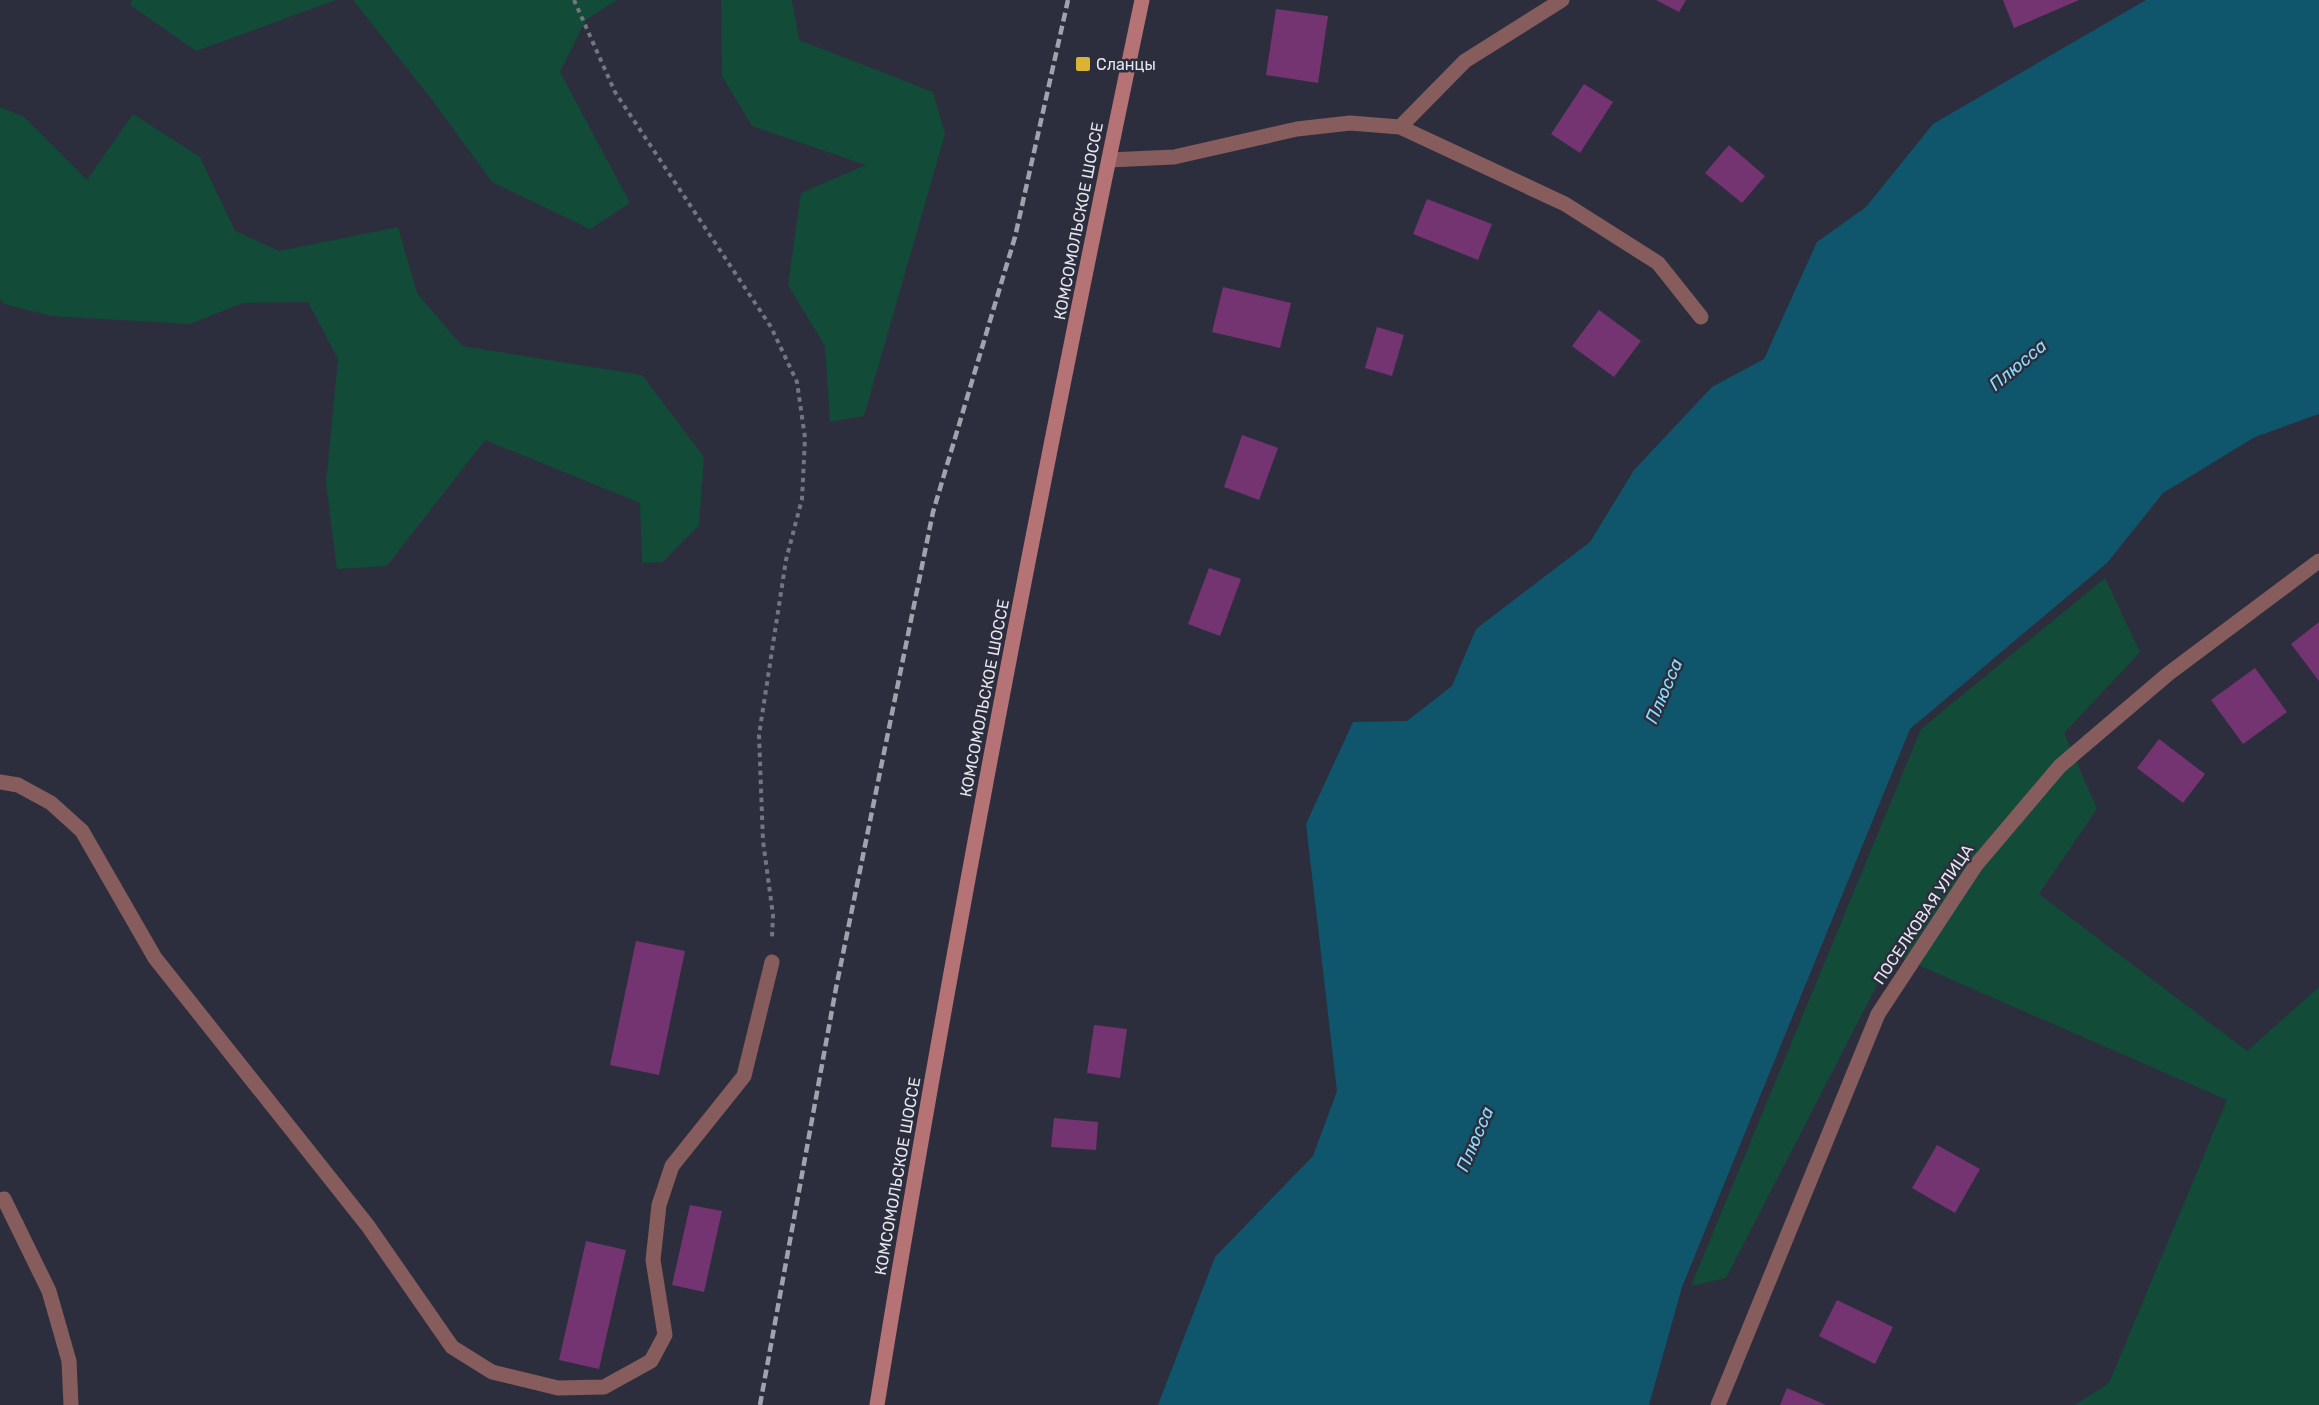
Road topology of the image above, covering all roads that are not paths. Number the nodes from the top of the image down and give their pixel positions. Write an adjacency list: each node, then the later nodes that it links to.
1 (1142, 0): 4 (main road, КОМСОМОЛЬСКОЕ ШОССЕ)
2 (1562, 0): 3 (street)
3 (1400, 127): 4 (street); 5 (street)
4 (1108, 160): 11 (main road, КОМСОМОЛЬСКОЕ ШОССЕ)
5 (1701, 317)
6 (2319, 561): 12 (street, ПОСЕЛКОВАЯ УЛИЦА)
7 (0, 782): 8 (street)
8 (772, 962)
9 (1, 1196): 10 (street)
10 (71, 1405)
11 (877, 1405)
12 (1718, 1405)

